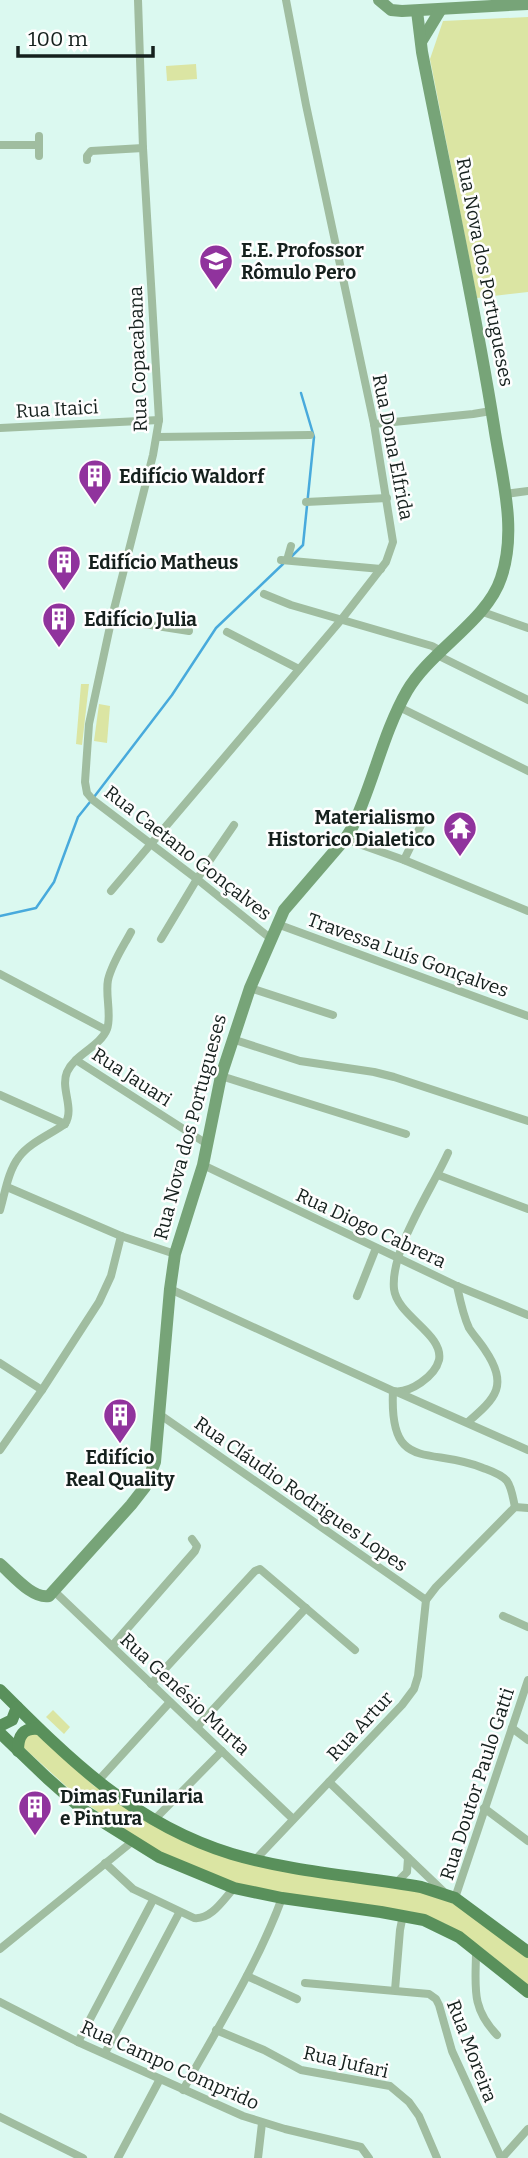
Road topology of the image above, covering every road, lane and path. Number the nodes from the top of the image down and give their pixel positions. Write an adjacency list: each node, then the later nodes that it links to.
1 (138, 0): 10 (street, Rua Copacabana)
2 (286, 0): 15 (street, Rua Dona Elfrida)
3 (379, 0): 7 (street)
4 (528, 4): 5 (street)
5 (441, 9): 6 (street); 8 (street)
6 (417, 11): 7 (street); 8 (street, Rua Nova dos Portugueses)
7 (402, 12): 8 (street, Rua Nova dos Portugueses)
8 (421, 47): 13 (street, Rua Nova dos Portugueses)
9 (0, 145): 11 (street)
10 (143, 148): 12 (street); 14 (street, Rua Copacabana)
11 (39, 156)
12 (87, 160)
13 (491, 411): 15 (street); 20 (street, Rua Nova dos Portugueses)
14 (159, 421): 16 (street, Rua Itaici); 18 (street, Rua Copacabana)
15 (374, 424): 21 (street, Rua Dona Elfrida)
16 (0, 428)
17 (310, 435): 18 (street)
18 (157, 437): 27 (street, Rua Copacabana)
19 (528, 491): 20 (street)
20 (505, 494): 26 (street, Rua Nova dos Portugueses)
21 (387, 498): 22 (street); 24 (street, Rua Dona Elfrida)
22 (306, 502)
23 (291, 546): 24 (street)
24 (381, 569): 28 (street, Rua Dona Elfrida)
25 (264, 594): 28 (street)
26 (480, 611): 29 (street); 32 (street, Rua Nova dos Portugueses)
27 (112, 620): 30 (street); 37 (street, Rua Copacabana)
28 (341, 620): 32 (street); 33 (street, Rua Dona Elfrida)
29 (528, 628)
30 (189, 631)
31 (227, 632): 33 (street)
32 (439, 653): 34 (street); 35 (street, Rua Nova dos Portugueses)
33 (299, 669): 41 (street, Rua Dona Elfrida)
34 (528, 700)
35 (399, 707): 36 (street); 40 (street, Rua Nova dos Portugueses)
36 (528, 771)
37 (88, 793): 41 (street, Rua Caetano Gonçalves)
38 (424, 819): 42 (street)
39 (234, 825): 43 (street)
40 (345, 839): 42 (street); 46 (street, Rua Nova dos Portugueses)
41 (151, 844): 43 (street, Rua Caetano Gonçalves); 44 (street, Rua Dona Elfrida)
42 (404, 860): 45 (street)
43 (197, 878): 48 (street, Rua Caetano Gonçalves); 49 (street)
44 (111, 891)
45 (528, 911)
46 (277, 923): 48 (street, Rua Nova dos Portugueses); 53 (street, Travessa Luís Gonçalves)
47 (131, 932): 54 (street)
48 (270, 938): 51 (street, Rua Nova dos Portugueses)
49 (161, 939)
50 (0, 974): 54 (street)
51 (250, 988): 52 (street); 55 (street, Rua Nova dos Portugueses)
52 (333, 1015)
53 (528, 1016)
54 (107, 1030): 56 (street)
55 (232, 1039): 57 (street, Rua Nova dos Portugueses); 59 (street)
56 (76, 1060): 60 (street); 62 (street, Rua Jauari)
57 (221, 1076): 61 (street); 62 (street, Rua Nova dos Portugueses)
58 (0, 1095): 60 (street)
59 (528, 1121)
60 (65, 1125): 66 (street)
61 (406, 1134)
62 (207, 1144): 64 (street, Rua Nova dos Portugueses)
63 (447, 1153): 65 (street)
64 (203, 1165): 70 (street, Rua Diogo Cabrera); 71 (street, Rua Nova dos Portugueses)
65 (438, 1175): 67 (street); 72 (street)
66 (7, 1187): 68 (street); 69 (street)
67 (528, 1209)
68 (0, 1210)
69 (121, 1236): 71 (street); 78 (street)
70 (376, 1248): 72 (street, Rua Diogo Cabrera); 75 (street)
71 (176, 1254): 74 (street, Rua Nova dos Portugueses)
72 (399, 1258): 73 (street, Rua Diogo Cabrera); 79 (street)
73 (457, 1286): 76 (street, Rua Diogo Cabrera); 81 (street)
74 (170, 1289): 79 (street); 80 (street, Rua Nova dos Portugueses)
75 (357, 1296)
76 (528, 1315)
77 (0, 1363): 78 (street)
78 (43, 1390): 82 (street)
79 (395, 1391): 81 (street); 84 (street)
80 (159, 1414): 88 (street, Rua Nova dos Portugueses); 89 (street, Rua Cláudio Rodrigues Lopes)
81 (468, 1422): 83 (street)
82 (0, 1450)
83 (528, 1450)
84 (515, 1507): 85 (street); 89 (street)
85 (528, 1508)
86 (192, 1539): 93 (street)
87 (0, 1564): 88 (street)
88 (54, 1591): 93 (street, Rua Genésio Murta)
89 (426, 1600): 109 (street, Rua Artur)
90 (306, 1608): 94 (street); 96 (street); 101 (street)
91 (503, 1616): 92 (street)
92 (528, 1628)
93 (112, 1646): 96 (street, Rua Genésio Murta)
94 (355, 1650)
95 (528, 1680): 102 (street, Rua Doutor Paulo Gatti)
96 (151, 1684): 98 (street, Rua Genésio Murta)
97 (0, 1690): 99 (main road)
98 (170, 1702): 101 (street, Rua Genésio Murta); 108 (street)
99 (17, 1707): 100 (main road); 103 (main road)
100 (0, 1726)
101 (197, 1727): 107 (street, Rua Genésio Murta)
102 (512, 1728): 105 (street); 110 (street, Rua Doutor Paulo Gatti)
103 (39, 1729): 106 (main road); 108 (main road)
104 (0, 1733): 106 (main road)
105 (528, 1740)
106 (18, 1751): 113 (main road)
107 (222, 1751): 111 (street, Rua Genésio Murta); 112 (street)
108 (98, 1781): 112 (main road)
109 (329, 1782): 111 (street, Rua Artur); 115 (street)
110 (484, 1808): 114 (street); 120 (street, Rua Doutor Paulo Gatti)
111 (293, 1819): 116 (street, Rua Artur)
112 (153, 1821): 116 (main road)
113 (133, 1841): 117 (street); 119 (main road)
114 (528, 1841)
115 (408, 1858): 118 (street); 120 (street)
116 (255, 1860): 118 (main road)
117 (105, 1863): 122 (street); 125 (street)
118 (397, 1883): 120 (main road)
119 (234, 1888): 121 (main road); 123 (street)
120 (451, 1897): 127 (main road)
121 (282, 1898): 124 (main road); 128 (street)
122 (153, 1900): 123 (street); 136 (street)
123 (179, 1913): 137 (street)
124 (403, 1915): 126 (main road); 130 (street)
125 (0, 1949)
126 (476, 1950): 131 (main road); 135 (street)
127 (528, 1952)
128 (247, 1976): 132 (street); 134 (street)
129 (305, 1983): 130 (street, Rua Moreira)
130 (395, 1990): 148 (street, Rua Moreira)
131 (528, 1992)
132 (297, 1999)
133 (0, 2003): 136 (street, Rua Campo Comprido)
134 (216, 2030): 139 (street); 147 (street, Rua Jufari)
135 (497, 2035)
136 (78, 2042): 137 (street, Rua Campo Comprido)
137 (105, 2053): 138 (street, Rua Campo Comprido)
138 (160, 2079): 139 (street, Rua Campo Comprido); 144 (street)
139 (183, 2090): 141 (street, Rua Campo Comprido)
140 (0, 2117): 143 (street)
141 (262, 2123): 145 (street); 146 (street, Rua Campo Comprido)
142 (528, 2129): 148 (street)
143 (83, 2158)
144 (118, 2158)
145 (258, 2158)
146 (369, 2158)
147 (438, 2158)
148 (501, 2158)

